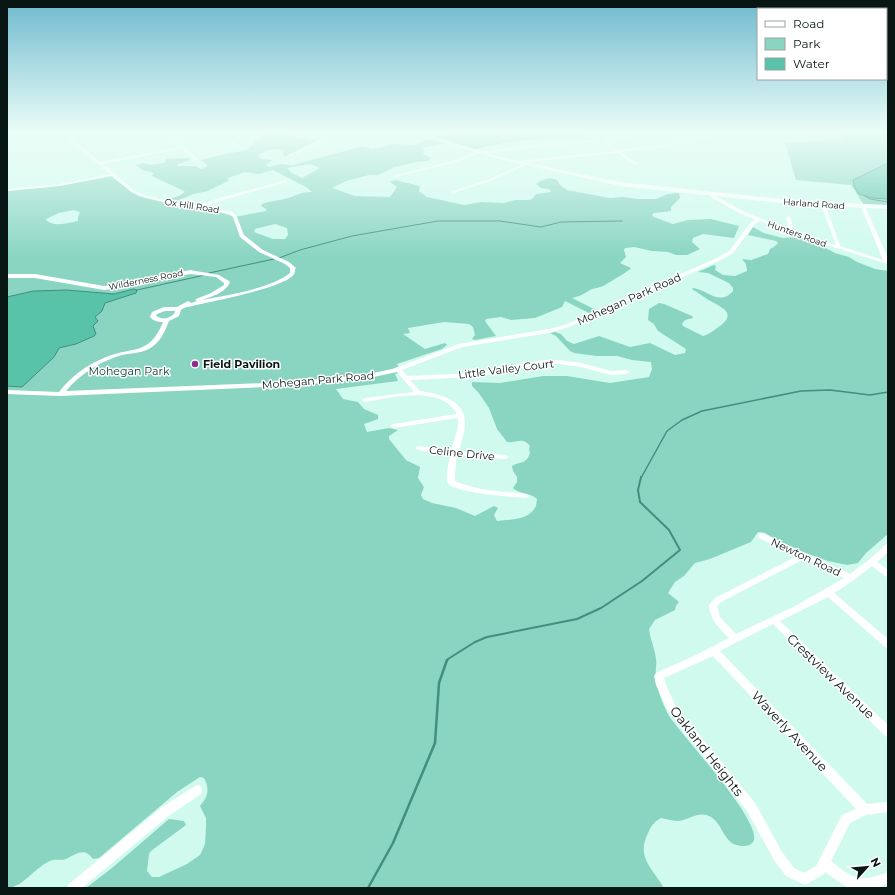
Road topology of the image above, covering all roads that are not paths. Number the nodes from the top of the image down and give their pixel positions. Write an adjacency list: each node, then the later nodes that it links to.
1 (114, 174): 7 (street); 13 (street, Ox Hill Road)
2 (405, 174): 5 (street)
3 (504, 174): 8 (street)
4 (569, 174): 9 (main road, Harland Road)
5 (396, 176)
6 (286, 181): 13 (street)
7 (7, 190)
8 (452, 192)
9 (710, 194): 10 (main road, Harland Road); 15 (street, Hunters Road)
10 (823, 205): 11 (main road, Harland Road); 17 (street)
11 (863, 207): 12 (main road, Harland Road); 18 (street)
12 (888, 207)
13 (196, 208): 20 (street, Ox Hill Road)
14 (788, 217): 16 (street)
15 (760, 220): 16 (street, Hunters Road); 22 (street, Mohegan Park Road)
16 (790, 232): 17 (street, Hunters Road)
17 (836, 247): 18 (street, Hunters Road)
18 (886, 262)
19 (7, 276): 20 (street, Wilderness Road)
20 (181, 307): 21 (street, Wilderness Road); 21 (street, Wilderness Road)
21 (166, 321): 27 (street, Wilderness Road)
22 (398, 369): 24 (street); 27 (street, Mohegan Park Road)
23 (627, 372): 24 (street, Little Valley Court)
24 (407, 378): 26 (street)
25 (7, 392): 27 (street, Mohegan Park Road)
26 (418, 393): 28 (street); 29 (street)
27 (60, 394)
28 (365, 400)
29 (461, 415): 30 (street); 32 (street)
30 (393, 426)
31 (419, 448): 32 (street, Celine Drive)
32 (454, 454): 33 (street, Celine Drive); 34 (street)
33 (505, 457)
34 (526, 496)
35 (762, 536): 37 (street, Newton Road)
36 (888, 547): 38 (street, Oakland Heights)
37 (804, 556): 40 (street, Newton Road); 43 (street)
38 (873, 563): 39 (street); 40 (street, Oakland Heights)
39 (888, 574)
40 (851, 578): 41 (street, Oakland Heights)
41 (828, 592): 42 (street, Oakland Heights); 44 (street)
42 (774, 620): 43 (street, Oakland Heights); 46 (street, Crestview Avenue)
43 (735, 638): 45 (street, Oakland Heights)
44 (888, 644)
45 (714, 651): 49 (street, Waverly Avenue); 50 (street, Oakland Heights)
46 (888, 732)
47 (197, 790): 52 (street)
48 (888, 807): 49 (street, Oakland Heights)
49 (865, 810): 50 (street, Oakland Heights)
50 (823, 863): 51 (street)
51 (888, 878)
52 (73, 888)

